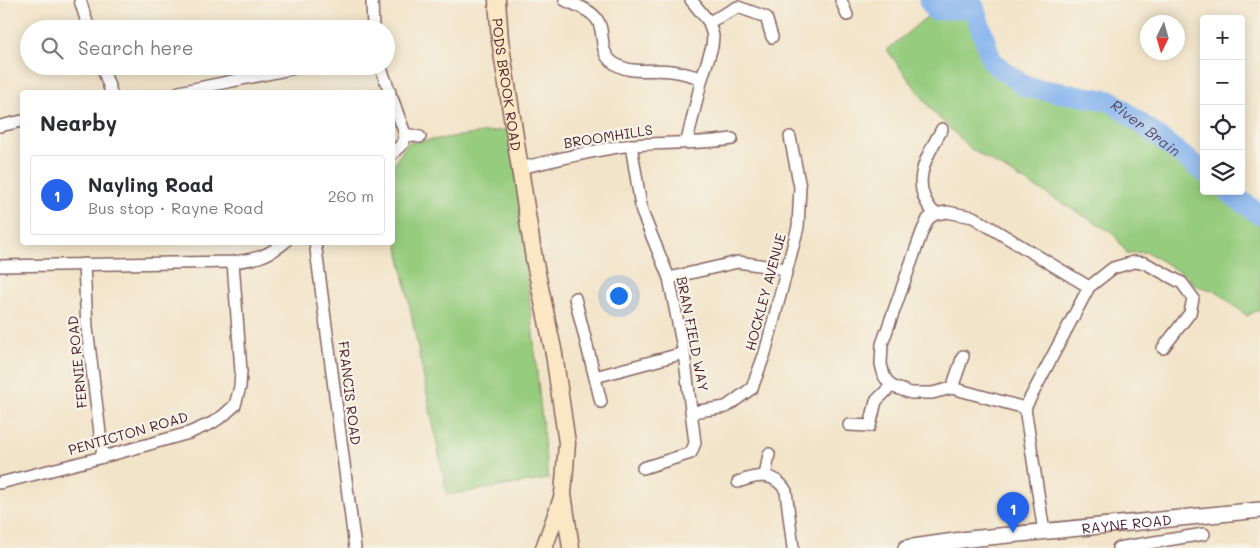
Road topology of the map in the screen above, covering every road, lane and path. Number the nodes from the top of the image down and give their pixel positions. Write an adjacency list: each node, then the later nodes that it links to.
1 (80, 0): 8 (street)
2 (372, 0): 9 (street)
3 (496, 0): 30 (main road, PODS BROOK ROAD)
4 (565, 0): 15 (street)
5 (691, 0): 10 (street)
6 (841, 0): 7 (street)
7 (847, 15)
8 (86, 20)
9 (373, 20)
10 (709, 22): 11 (street); 15 (street)
11 (772, 38)
12 (105, 75): 16 (street)
13 (261, 75): 17 (street)
14 (383, 75): 18 (street)
15 (702, 78): 27 (street)
16 (110, 90)
17 (189, 90)
18 (389, 90)
19 (395, 106): 23 (street)
20 (20, 121): 21 (street)
21 (0, 126)
22 (942, 129): 31 (street)
23 (405, 134): 24 (street); 29 (street)
24 (420, 137)
25 (790, 137): 37 (street, HOCKLEY AVENUE)
26 (732, 139): 27 (street, BROOMHILLS)
27 (687, 141): 28 (street, BROOMHILLS)
28 (631, 145): 30 (street, BROOMHILLS); 38 (street, BRAN FIELD WAY)
29 (395, 151)
30 (520, 168): 57 (main road, PODS BROOK ROAD)
31 (935, 214): 39 (street); 45 (street)
32 (281, 245): 34 (street)
33 (315, 245): 62 (street, FRANCIS ROAD)
34 (233, 262): 35 (street); 52 (street, PENTICTON ROAD)
35 (84, 264): 36 (street); 52 (street, FERNIE ROAD)
36 (0, 266)
37 (786, 269): 38 (street); 49 (street, HOCKLEY AVENUE)
38 (669, 278): 42 (street, BRAN FIELD WAY)
39 (1089, 287): 41 (street); 48 (street)
40 (575, 298): 44 (street)
41 (1163, 348)
42 (684, 353): 44 (street); 49 (street, BRAN FIELD WAY)
43 (964, 356): 46 (street)
44 (595, 377): 47 (street)
45 (891, 386): 46 (street); 50 (street)
46 (952, 388): 48 (street)
47 (601, 402)
48 (1025, 408): 59 (street)
49 (692, 412): 53 (street, BRAN FIELD WAY)
50 (849, 425)
51 (769, 454): 54 (street)
52 (103, 457): 55 (street, PENTICTON ROAD)
53 (644, 468)
54 (765, 476): 56 (street); 65 (street)
55 (0, 482)
56 (738, 482)
57 (563, 494): 63 (main road); 64 (main road)
58 (1260, 510): 59 (street, RAYNE ROAD)
59 (1044, 532): 66 (street, RAYNE ROAD)
60 (1204, 534): 61 (street)
61 (1158, 544): 67 (street)
62 (355, 548)
63 (544, 548)
64 (571, 548)
65 (793, 548)
66 (906, 548)
67 (1118, 548)

